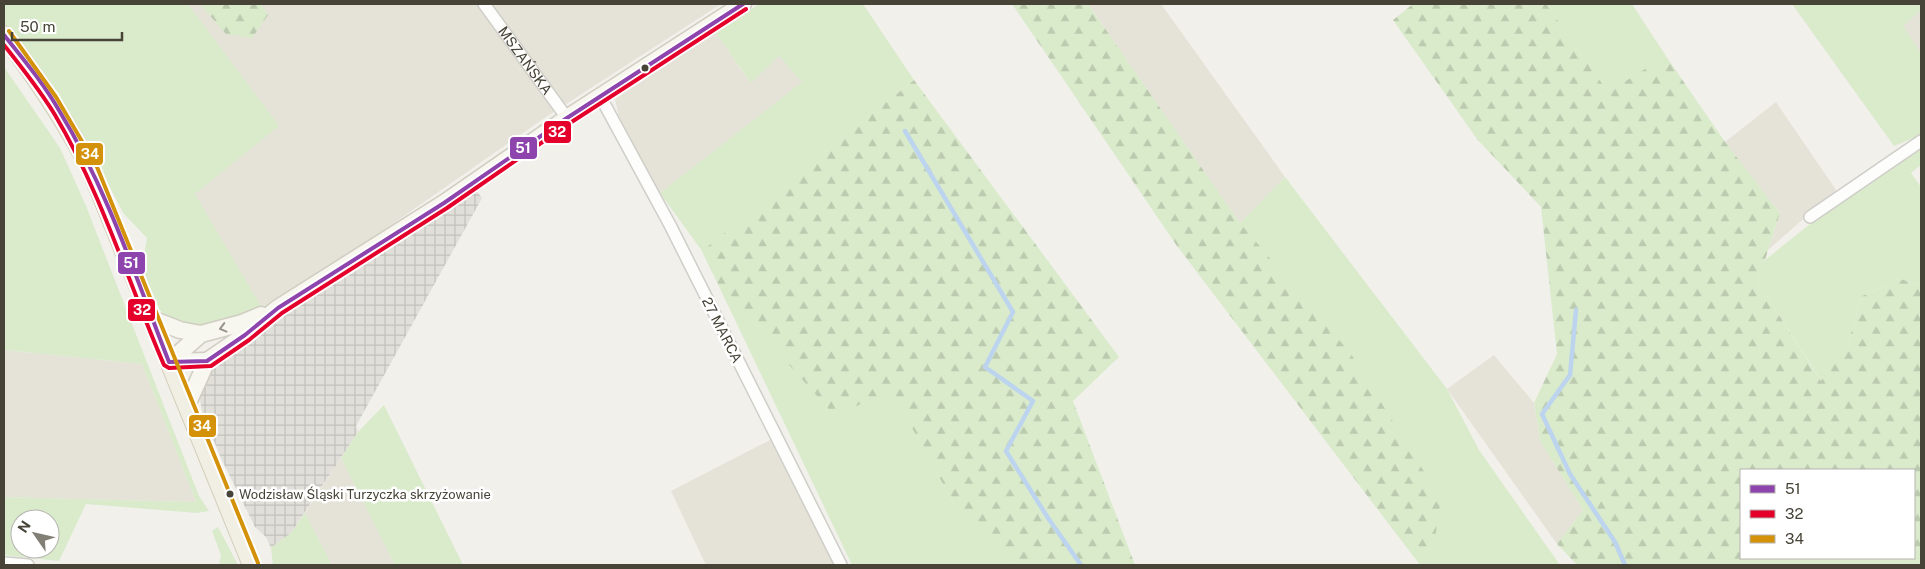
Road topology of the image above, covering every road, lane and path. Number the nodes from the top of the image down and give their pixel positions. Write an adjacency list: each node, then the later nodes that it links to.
1 (484, 4): 5 (street, MSZAŃSKA)
2 (743, 4): 4 (street)
3 (4, 35): 9 (main road)
4 (600, 96): 5 (street); 17 (street, 27 MARCA)
5 (567, 118): 8 (street)
6 (1921, 141): 7 (street)
7 (1810, 217)
8 (278, 308): 10 (street, one-way to 10); 12 (street)
9 (152, 319): 10 (street); 11 (main road)
10 (201, 334): 11 (street)
11 (169, 362): 12 (street); 13 (main road)
12 (206, 362): 13 (street)
13 (187, 405): 16 (main road)
14 (4, 563): 15 (street)
15 (28, 565)
16 (252, 565)
17 (841, 565)

